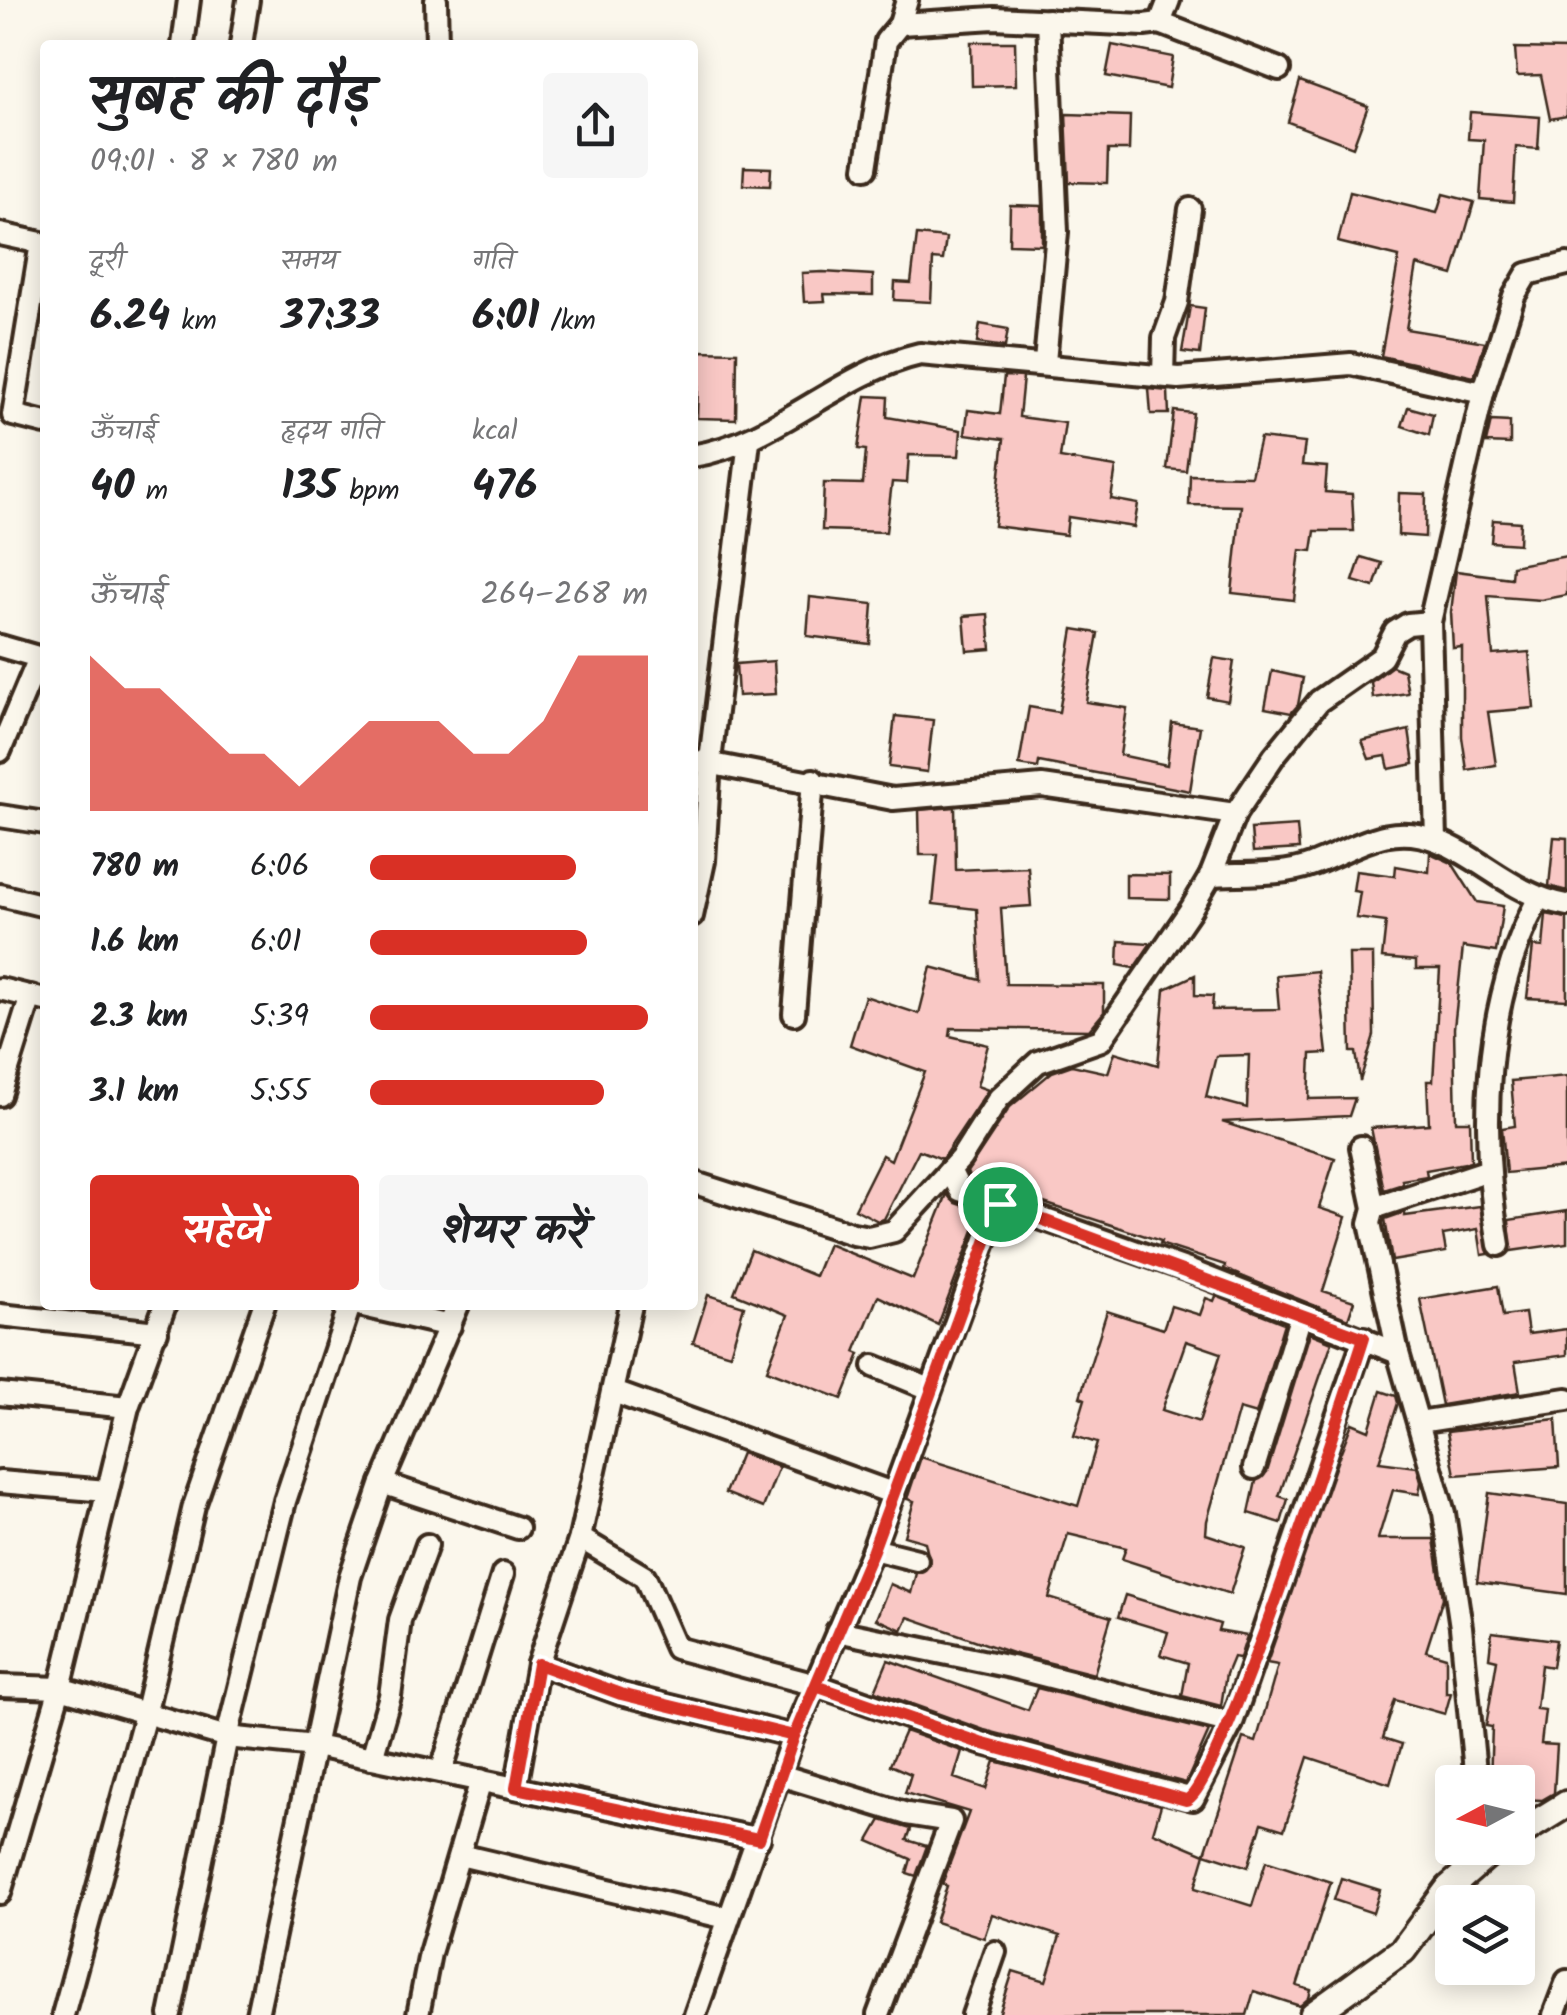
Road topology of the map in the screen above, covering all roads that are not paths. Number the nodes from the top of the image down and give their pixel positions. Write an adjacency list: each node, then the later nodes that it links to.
1 (189, 0): 10 (street)
2 (248, 0): 11 (street)
3 (436, 0): 12 (street)
4 (907, 0): 9 (street)
5 (1169, 0): 8 (street)
6 (1019, 10): 7 (street); 9 (street)
7 (1048, 20): 8 (street); 20 (street)
8 (1160, 23): 13 (street)
9 (900, 24): 14 (street)
10 (183, 40)
11 (242, 40)
12 (437, 40)
13 (1279, 70)
14 (866, 168)
15 (1190, 210): 21 (street)
16 (0, 234): 17 (street)
17 (40, 243)
18 (40, 249): 23 (street)
19 (1567, 264): 22 (street)
20 (1045, 362): 21 (street); 24 (street)
21 (1163, 376): 22 (street)
22 (1483, 393): 26 (street)
23 (40, 422)
24 (749, 441): 25 (street); 31 (street)
25 (698, 454)
26 (1430, 622): 33 (street); 36 (street)
27 (0, 646): 28 (street)
28 (40, 657)
29 (40, 662): 30 (street)
30 (0, 751)
31 (701, 761): 32 (street); 38 (street)
32 (812, 780): 33 (street); 45 (street)
33 (1235, 814): 37 (street)
34 (0, 816): 35 (street)
35 (40, 822)
36 (1436, 840): 37 (street); 40 (street)
37 (1211, 875): 48 (street)
38 (698, 881)
39 (0, 895): 41 (street)
40 (1538, 899): 42 (street); 49 (street)
41 (40, 905)
42 (1567, 906)
43 (0, 990): 44 (street)
44 (38, 998): 46 (street)
45 (794, 1014)
46 (0, 1095)
47 (1361, 1148): 52 (street)
48 (950, 1170): 50 (street); 51 (street)
49 (1486, 1171): 52 (street); 53 (street)
50 (698, 1184)
51 (1000, 1204): 61 (street); 67 (street)
52 (1374, 1208): 65 (street)
53 (1499, 1245)
54 (164, 1310): 63 (street)
55 (262, 1310): 89 (street)
56 (348, 1310): 92 (street)
57 (381, 1310): 62 (street)
58 (456, 1310): 62 (street)
59 (630, 1310): 68 (street)
60 (0, 1315): 63 (street)
61 (1301, 1315): 64 (street); 73 (street)
62 (450, 1326): 75 (street)
63 (157, 1332): 71 (street)
64 (1364, 1338): 65 (street); 90 (street)
65 (1398, 1352): 72 (street)
66 (874, 1366): 67 (street)
67 (930, 1389): 77 (street)
68 (614, 1392): 77 (street); 79 (street)
69 (0, 1394): 71 (street)
70 (1567, 1399): 72 (street)
71 (128, 1407): 76 (street)
72 (1419, 1422): 95 (street)
73 (1254, 1468)
74 (0, 1482): 76 (street)
75 (382, 1483): 78 (street); 93 (street)
76 (107, 1492): 88 (street)
77 (892, 1493): 81 (street)
78 (518, 1528)
79 (580, 1538): 85 (street); 87 (street)
80 (427, 1544): 94 (street)
81 (873, 1550): 82 (street); 84 (street)
82 (916, 1560)
83 (502, 1574): 96 (street)
84 (836, 1631): 87 (street); 90 (street)
85 (538, 1664): 91 (street); 99 (street)
86 (0, 1686): 88 (street)
87 (816, 1686): 90 (street); 91 (street)
88 (60, 1688): 89 (street); 105 (street)
89 (145, 1715): 92 (street); 109 (street)
90 (1232, 1723)
91 (794, 1736): 97 (street)
92 (227, 1737): 93 (street); 110 (street)
93 (316, 1746): 94 (street); 111 (street)
94 (372, 1758): 96 (street)
95 (1474, 1765)
96 (442, 1772): 98 (street)
97 (780, 1775): 102 (street); 114 (street)
98 (480, 1780): 99 (street); 103 (street)
99 (516, 1788): 102 (street)
100 (1567, 1804): 101 (street)
101 (1535, 1824)
102 (759, 1839): 106 (street)
103 (460, 1854): 106 (street); 112 (street)
104 (1473, 1865): 116 (street)
105 (0, 1894)
106 (726, 1918): 113 (street)
107 (995, 1952): 115 (street)
108 (1567, 1981): 117 (street)
109 (63, 2015)
110 (170, 2015)
111 (257, 2015)
112 (418, 2015)
113 (695, 2015)
114 (878, 2015)
115 (973, 2015)
116 (1313, 2015)
117 (1554, 2015)

